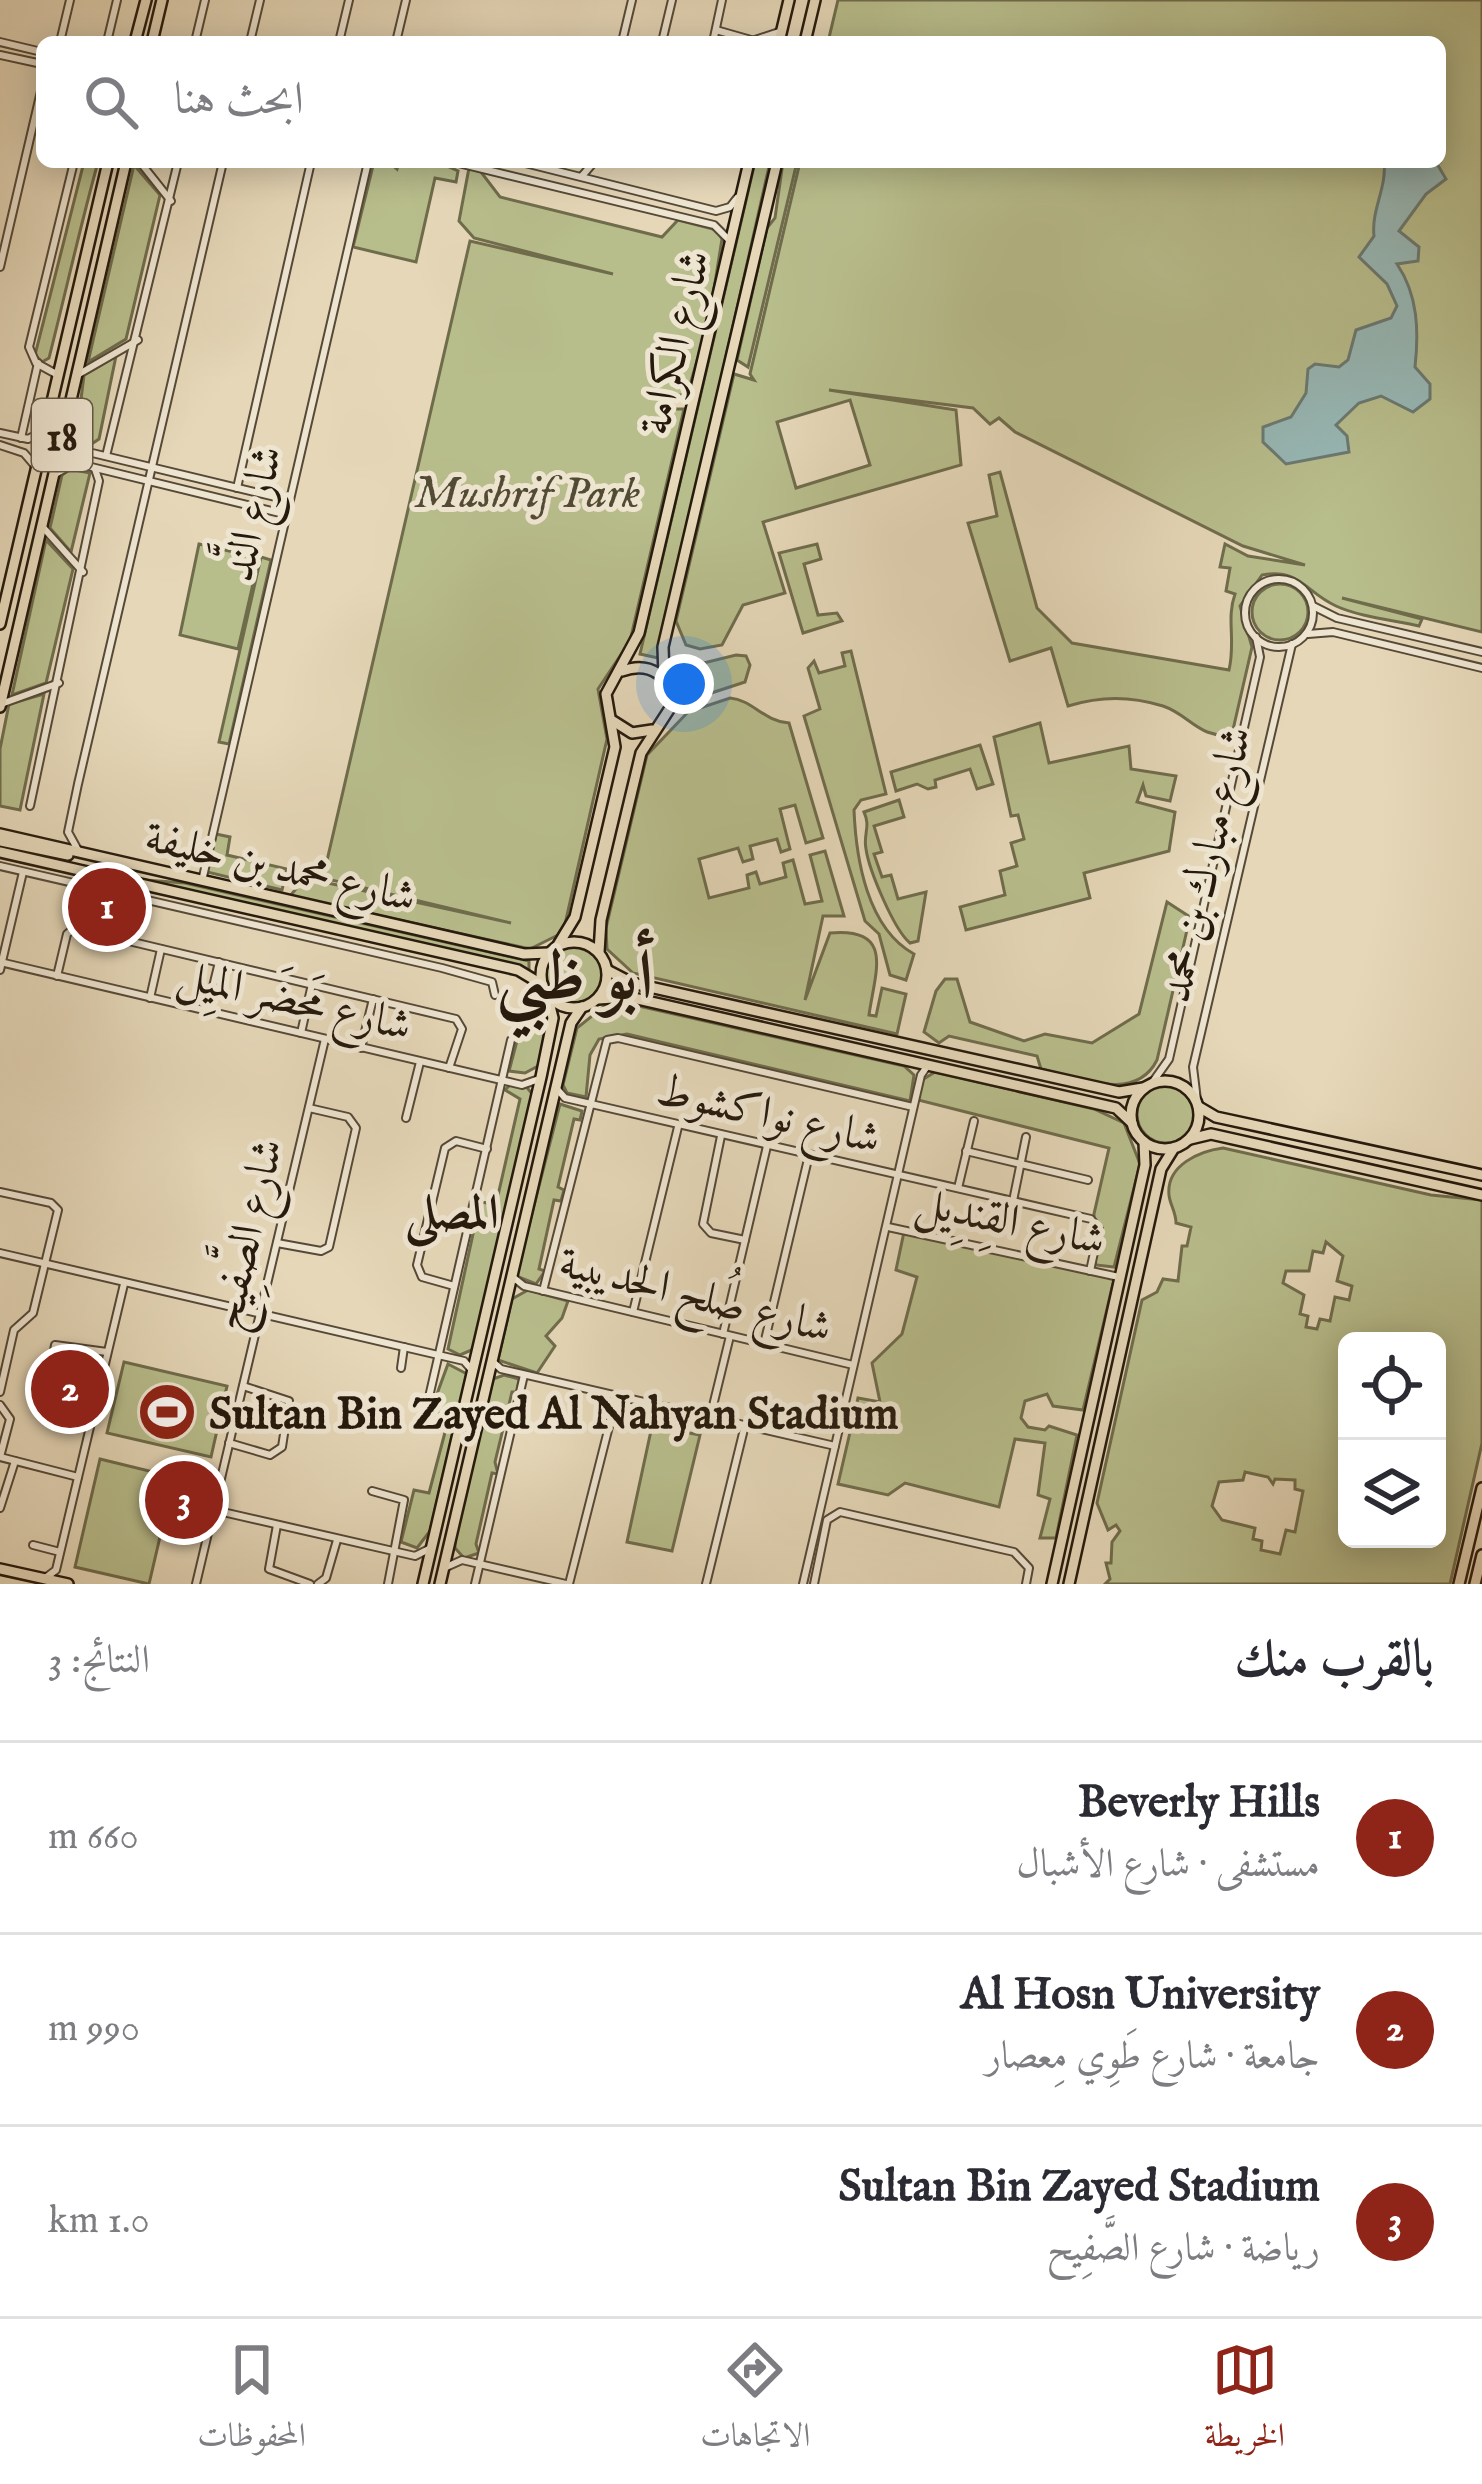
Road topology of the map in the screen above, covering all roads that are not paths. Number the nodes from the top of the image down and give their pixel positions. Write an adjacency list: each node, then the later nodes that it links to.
1 (70, 0): 15 (street)
2 (117, 0): 16 (street)
3 (146, 0): 17 (main road)
4 (162, 0): 18 (main road)
5 (205, 0): 19 (street)
6 (260, 0): 20 (street)
7 (349, 0): 21 (street)
8 (406, 0): 22 (street)
9 (632, 0): 23 (street)
10 (672, 0): 24 (street)
11 (722, 0): 14 (street)
12 (788, 0): 27 (main road)
13 (815, 0): 28 (main road)
14 (716, 30): 25 (street); 26 (street)
15 (61, 36)
16 (108, 36)
17 (137, 36)
18 (153, 36)
19 (196, 36)
20 (251, 36)
21 (340, 36)
22 (397, 36)
23 (623, 36)
24 (663, 36)
25 (714, 36)
26 (738, 36)
27 (780, 36)
28 (806, 36)
29 (0, 42): 30 (street)
30 (36, 51)
31 (0, 55): 32 (street)
32 (36, 63)
33 (36, 113): 55 (street)
34 (72, 168): 57 (street)
35 (107, 168): 58 (main road, 18)
36 (125, 168): 59 (main road, 18)
37 (145, 168): 52 (street)
38 (177, 168): 52 (street)
39 (222, 168): 66 (street)
40 (310, 168): 72 (street)
41 (367, 168): 73 (street, شارع النَّد)
42 (479, 168): 53 (street)
43 (547, 168): 48 (street)
44 (589, 168): 48 (street)
45 (595, 168): 49 (street)
46 (748, 168): 50 (main road, شارع الكرامة)
47 (776, 168): 85 (main road, شارع الكرامة)
48 (581, 176): 49 (street)
49 (603, 182): 51 (street)
50 (742, 190): 51 (street); 54 (main road, شارع الكرامة)
51 (657, 196): 53 (street)
52 (171, 201): 56 (street)
53 (652, 210): 54 (street)
54 (730, 248): 84 (main road, شارع الكرامة)
55 (0, 266)
56 (138, 340): 59 (street); 64 (street)
57 (38, 364): 58 (street); 63 (street)
58 (58, 375): 60 (main road, 18)
59 (76, 376): 61 (main road, 18)
60 (46, 428): 63 (street); 65 (main road, 18)
61 (64, 428): 64 (street); 69 (main road, 18)
62 (0, 437): 63 (street); 65 (street)
63 (21, 438)
64 (106, 456): 66 (street)
65 (36, 467): 78 (main road, 18)
66 (151, 468): 71 (street); 72 (street)
67 (95, 469): 68 (street); 69 (street); 70 (street)
68 (110, 473): 70 (street); 71 (street)
69 (52, 476): 75 (main road, 18)
70 (99, 481): 76 (street)
71 (148, 482): 74 (street); 91 (street)
72 (236, 488): 73 (street)
73 (288, 500): 74 (street, شارع النَّد)
74 (284, 514): 100 (street, شارع النَّد)
75 (41, 525): 76 (street); 87 (main road, 18)
76 (83, 572): 86 (street)
77 (1312, 605): 79 (street); 80 (street); 82 (street)
78 (0, 624)
79 (1304, 636): 81 (street); 83 (street)
80 (1256, 638): 81 (street); 131 (street, شارع مبارك بن محمد)
81 (1292, 644): 134 (street, شارع مبارك بن محمد)
82 (1482, 652)
83 (1482, 668)
84 (618, 673): 85 (main road); 88 (main road)
85 (664, 677): 89 (main road)
86 (59, 683): 87 (street); 90 (street)
87 (0, 706)
88 (611, 718): 89 (main road); 104 (main road)
89 (657, 728): 105 (main road)
90 (30, 806)
91 (68, 832): 93 (street); 94 (street)
92 (1, 835): 93 (main road, شارع محمد بن خليفة); 94 (main road)
93 (49, 846): 94 (main road, شارع محمد بن خليفة)
94 (80, 853): 100 (main road, شارع محمد بن خليفة)
95 (0, 854): 96 (main road, شارع محمد بن خليفة)
96 (48, 864): 99 (street); 101 (main road, شارع محمد بن خليفة)
97 (0, 866): 98 (street)
98 (23, 872): 99 (street); 108 (street)
99 (64, 881): 102 (street)
100 (202, 881): 104 (main road, شارع محمد بن خليفة)
101 (204, 896): 102 (street); 106 (main road, شارع محمد بن خليفة)
102 (213, 913): 109 (street)
103 (161, 949): 107 (street); 112 (street); 116 (street)
104 (553, 949): 105 (main road); 114 (main road)
105 (599, 952): 110 (main road)
106 (460, 956): 109 (street); 111 (street); 114 (main road, شارع محمد بن خليفة)
107 (219, 962): 113 (street); 120 (street)
108 (0, 965): 112 (street, شارع مَحضَر المِيل)
109 (442, 968): 111 (street)
110 (608, 970): 118 (main road); 131 (main road)
111 (461, 973): 115 (street)
112 (57, 976): 116 (street, شارع مَحضَر المِيل)
113 (312, 984): 117 (street); 121 (street)
114 (545, 990): 119 (main road); 128 (main road)
115 (495, 995)
116 (150, 998): 120 (street, شارع مَحضَر المِيل)
117 (373, 999): 124 (street); 127 (street)
118 (598, 999): 119 (main road); 126 (main road)
119 (582, 1007): 132 (main road)
120 (207, 1011): 121 (street, شارع مَحضَر المِيل)
121 (301, 1033): 122 (street, شارع مَحضَر المِيل)
122 (325, 1039): 124 (street, شارع مَحضَر المِيل); 139 (street, شارع الصَّفِيح)
123 (512, 1040): 129 (street)
124 (361, 1048): 125 (street, شارع مَحضَر المِيل)
125 (421, 1062): 127 (street, شارع مَحضَر المِيل); 140 (street)
126 (922, 1067): 138 (street); 142 (main road)
127 (449, 1068): 129 (street, شارع مَحضَر المِيل)
128 (541, 1077): 130 (street); 135 (main road)
129 (504, 1081): 130 (street, شارع مَحضَر المِيل); 150 (street)
130 (522, 1085): 135 (street)
131 (1148, 1085): 134 (main road); 142 (main road)
132 (556, 1088): 133 (street); 136 (main road)
133 (565, 1098): 136 (street); 137 (street, شارع نواكشوط)
134 (1198, 1103): 146 (main road); 155 (main road)
135 (535, 1104): 179 (main road)
136 (553, 1104): 169 (main road)
137 (589, 1104): 138 (street); 143 (street, شارع نواكشوط); 171 (street)
138 (913, 1107): 154 (street)
139 (309, 1108): 163 (street, شارع الصَّفِيح); 163 (street)
140 (406, 1118)
141 (974, 1120): 151 (street)
142 (1132, 1123): 147 (main road)
143 (678, 1127): 144 (street, شارع نواكشوط); 172 (street)
144 (721, 1136): 148 (street, شارع نواكشوط); 162 (street)
145 (1026, 1137): 153 (street)
146 (1190, 1139): 149 (main road); 159 (main road)
147 (1144, 1142): 149 (main road); 167 (main road)
148 (767, 1146): 152 (street, شارع نواكشوط); 162 (street)
149 (1174, 1148): 229 (main road)
150 (487, 1149): 170 (street); 170 (street)
151 (966, 1151): 153 (street); 157 (street)
152 (809, 1155): 154 (street, شارع نواكشوط); 175 (street)
153 (1020, 1164): 156 (street); 160 (street)
154 (898, 1174): 157 (street, شارع نواكشوط); 161 (street)
155 (1482, 1175)
156 (1088, 1180)
157 (958, 1188): 160 (street, شارع نواكشوط)
158 (0, 1192): 165 (street)
159 (1482, 1195)
160 (1012, 1201): 166 (street, شارع نواكشوط)
161 (888, 1226): 166 (street, شارع القِندِيل); 180 (street)
162 (745, 1240): 174 (street)
163 (277, 1243): 173 (street, شارع الصَّفِيح)
164 (0, 1253): 165 (street)
165 (45, 1265): 168 (street); 185 (street)
166 (1090, 1271): 167 (street, شارع القِندِيل)
167 (1120, 1277): 228 (main road)
168 (124, 1282): 173 (street); 177 (street)
169 (519, 1282): 171 (street, شارع صُلح الحديبية); 182 (main road)
170 (454, 1286): 178 (street)
171 (543, 1291): 172 (street, شارع صُلح الحديبية)
172 (633, 1312): 174 (street, شارع صُلح الحديبية)
173 (260, 1313): 176 (street); 184 (street, شارع الصَّفِيح)
174 (726, 1335): 175 (street, شارع صُلح الحديبية); 190 (street)
175 (764, 1344): 180 (street, شارع صُلح الحديبية)
176 (404, 1347): 178 (street); 181 (street)
177 (107, 1352): 189 (street); 189 (street)
178 (437, 1354): 179 (street); 188 (street)
179 (470, 1362): 205 (main road)
180 (853, 1365): 193 (street)
181 (400, 1368)
182 (495, 1368): 183 (street); 203 (main road)
183 (524, 1375): 186 (street); 211 (street)
184 (243, 1386): 192 (street, شارع الصَّفِيح); 192 (street)
185 (0, 1392)
186 (617, 1395): 190 (street); 223 (street)
187 (0, 1405): 194 (street)
188 (426, 1410)
189 (93, 1413): 196 (street)
190 (710, 1418): 191 (street)
191 (746, 1425): 193 (street); 224 (street)
192 (230, 1443): 200 (street, شارع الصَّفِيح)
193 (835, 1446): 225 (street)
194 (0, 1457): 195 (street)
195 (15, 1461): 196 (street); 199 (street)
196 (78, 1477): 207 (street)
197 (1482, 1488): 230 (main road)
198 (372, 1491): 206 (street)
199 (0, 1508)
200 (214, 1510): 201 (street); 218 (street, شارع الصَّفِيح)
201 (277, 1525): 202 (street); 219 (street)
202 (337, 1539): 206 (street); 219 (street)
203 (449, 1544): 210 (street); 213 (main road)
204 (33, 1545): 207 (street)
205 (431, 1548): 209 (street); 215 (main road)
206 (391, 1551): 209 (street); 220 (street)
207 (60, 1552): 214 (street)
208 (1482, 1555): 231 (main road)
209 (415, 1556): 215 (street)
210 (462, 1560): 211 (street); 213 (street)
211 (480, 1564): 222 (street); 223 (street)
212 (0, 1568): 216 (main road)
213 (444, 1568): 221 (main road)
214 (56, 1570): 216 (street); 217 (street)
215 (424, 1578)
216 (44, 1579): 217 (main road)
217 (65, 1583)
218 (196, 1584)
219 (314, 1584)
220 (388, 1584)
221 (440, 1584)
222 (476, 1584)
223 (568, 1584)
224 (706, 1584)
225 (803, 1584)
226 (814, 1584): 227 (street)
227 (1026, 1584)
228 (1052, 1584)
229 (1069, 1584)
230 (1460, 1584)
231 (1475, 1584)

